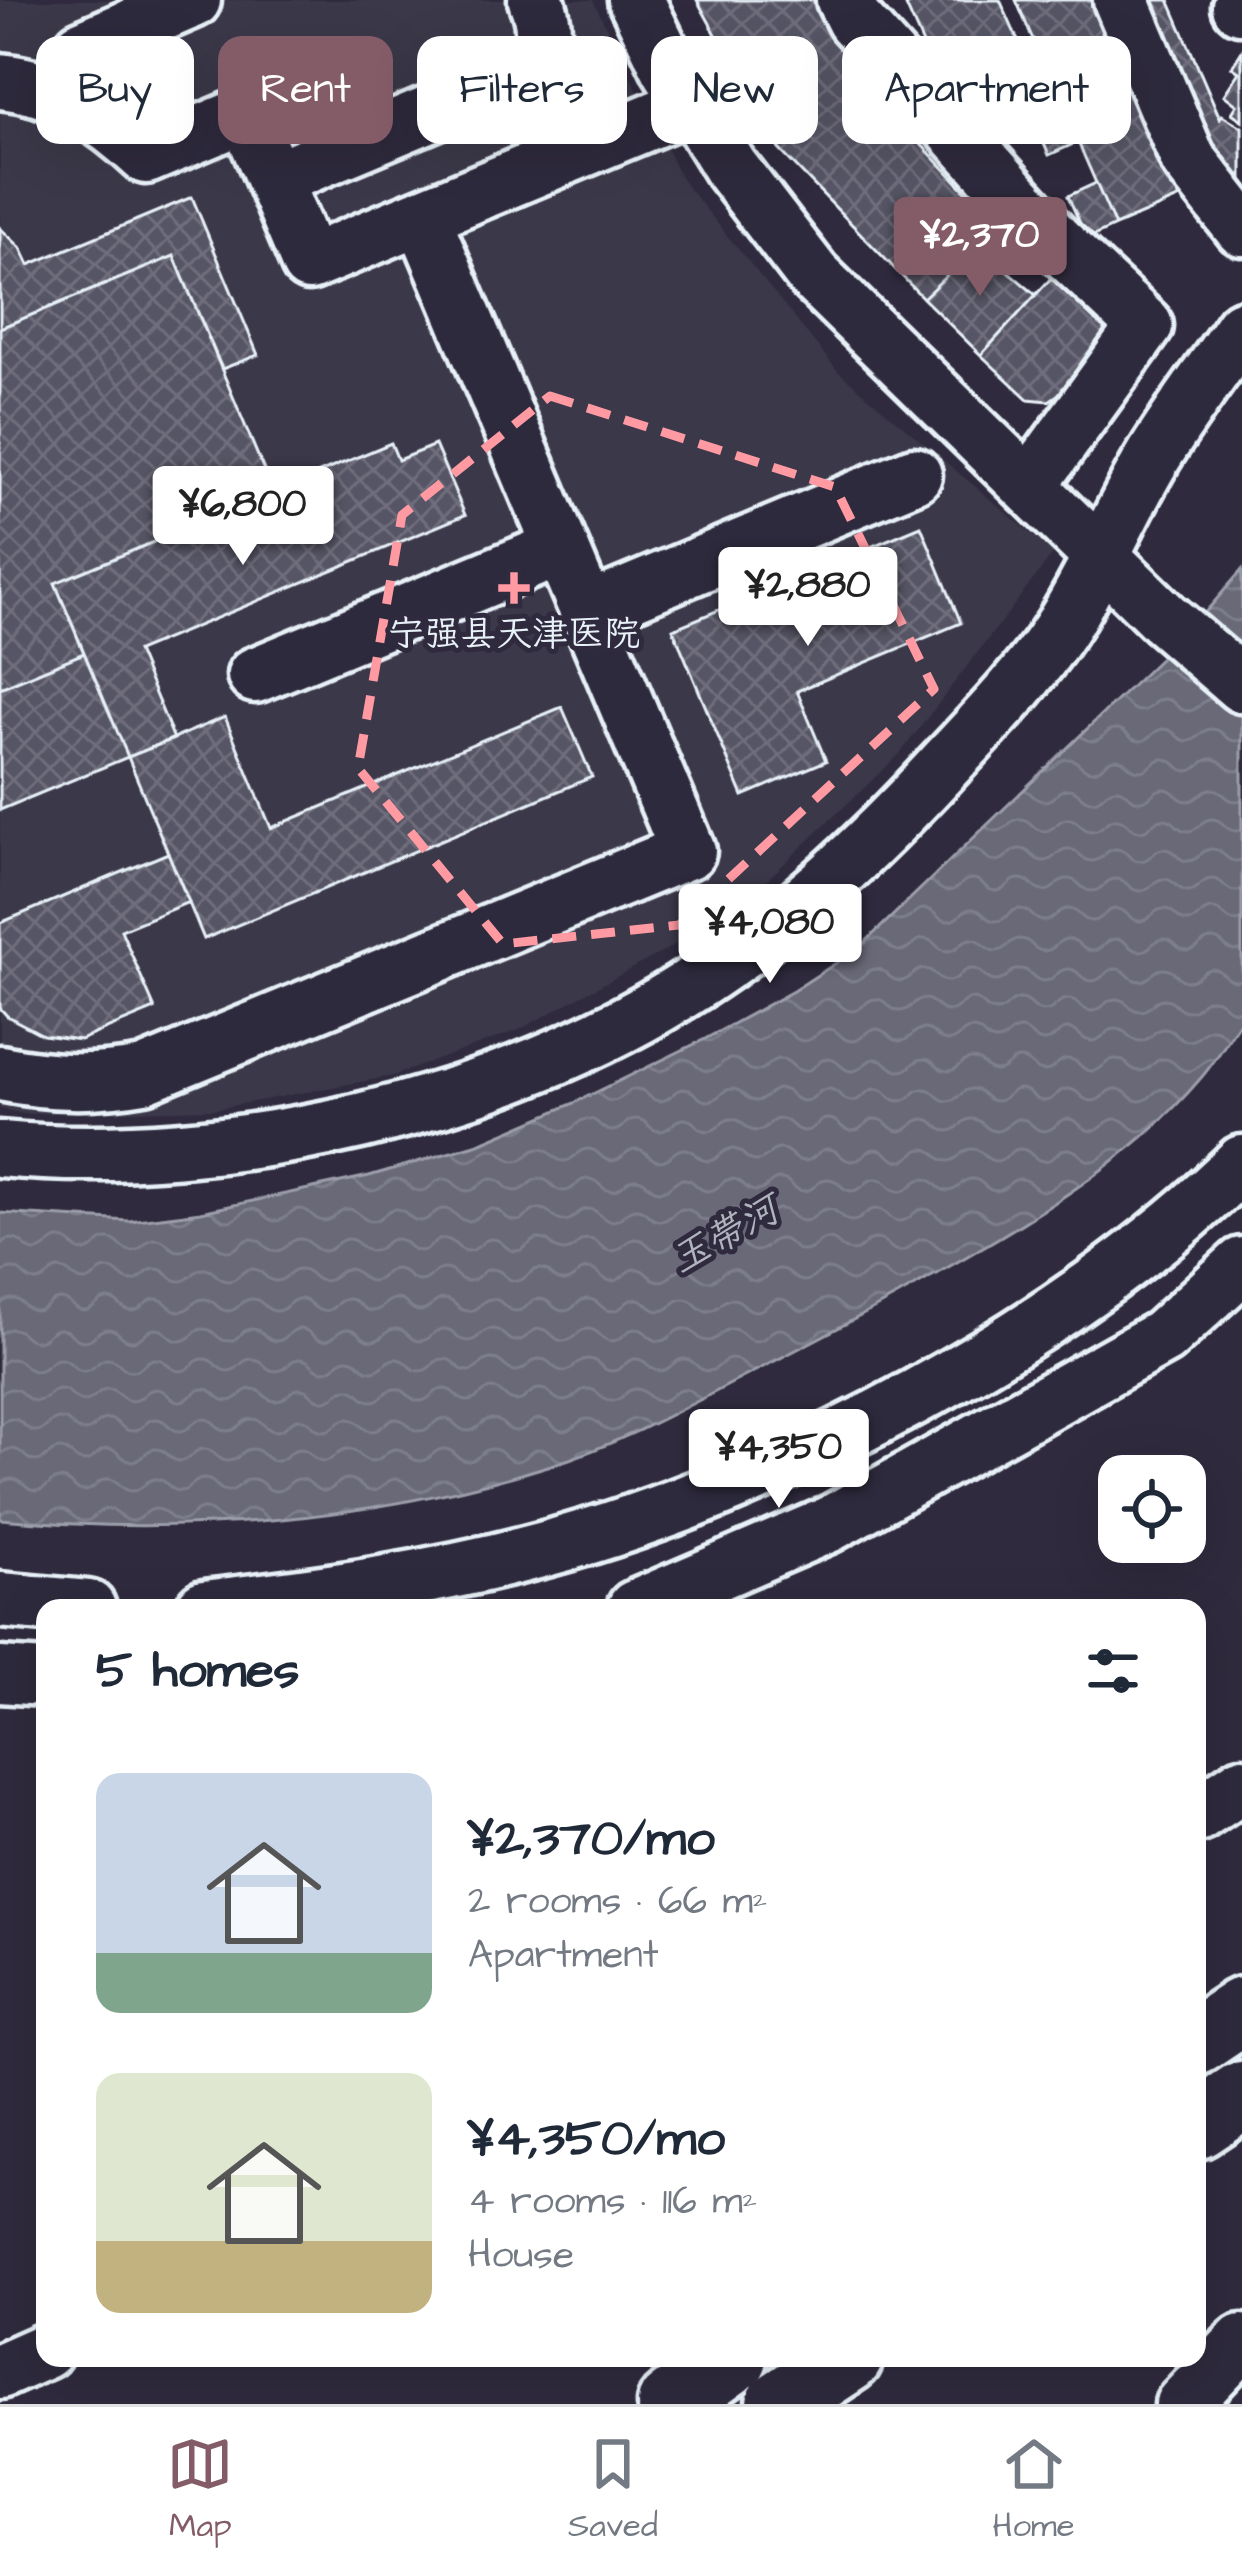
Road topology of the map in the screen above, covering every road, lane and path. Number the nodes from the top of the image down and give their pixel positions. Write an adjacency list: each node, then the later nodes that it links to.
1 (194, 0): 7 (street)
2 (536, 0): 10 (street)
3 (636, 0): 6 (street)
4 (844, 0): 15 (street)
5 (1121, 0): 12 (street)
6 (655, 36)
7 (26, 86): 10 (street)
8 (651, 121): 11 (street)
9 (716, 144): 15 (street)
10 (274, 179): 11 (street)
11 (422, 216): 16 (street)
12 (1242, 227)
13 (1242, 328): 17 (street)
14 (914, 475): 18 (street)
15 (1030, 486): 17 (street)
16 (561, 548): 18 (street); 19 (street)
17 (1100, 555): 20 (street); 22 (street)
18 (588, 610): 21 (street)
19 (255, 675)
20 (1242, 685)
21 (0, 1073)
22 (0, 1149)
23 (1242, 1163): 25 (street)
24 (1242, 1265): 26 (street)
25 (282, 1599)
26 (656, 1599)
27 (0, 1600): 28 (street)
28 (36, 1603)
29 (0, 1675): 30 (street)
30 (36, 1677)
31 (1242, 1785): 32 (street)
32 (1206, 1809)
33 (1242, 2011): 34 (highway)
34 (1206, 2035)
35 (1242, 2096): 36 (highway)
36 (1206, 2120)
37 (1242, 2342): 44 (street)
38 (36, 2355): 41 (street)
39 (722, 2367): 42 (highway)
40 (835, 2367): 43 (highway)
41 (0, 2371)
42 (671, 2404)
43 (780, 2404)
44 (1183, 2404)

